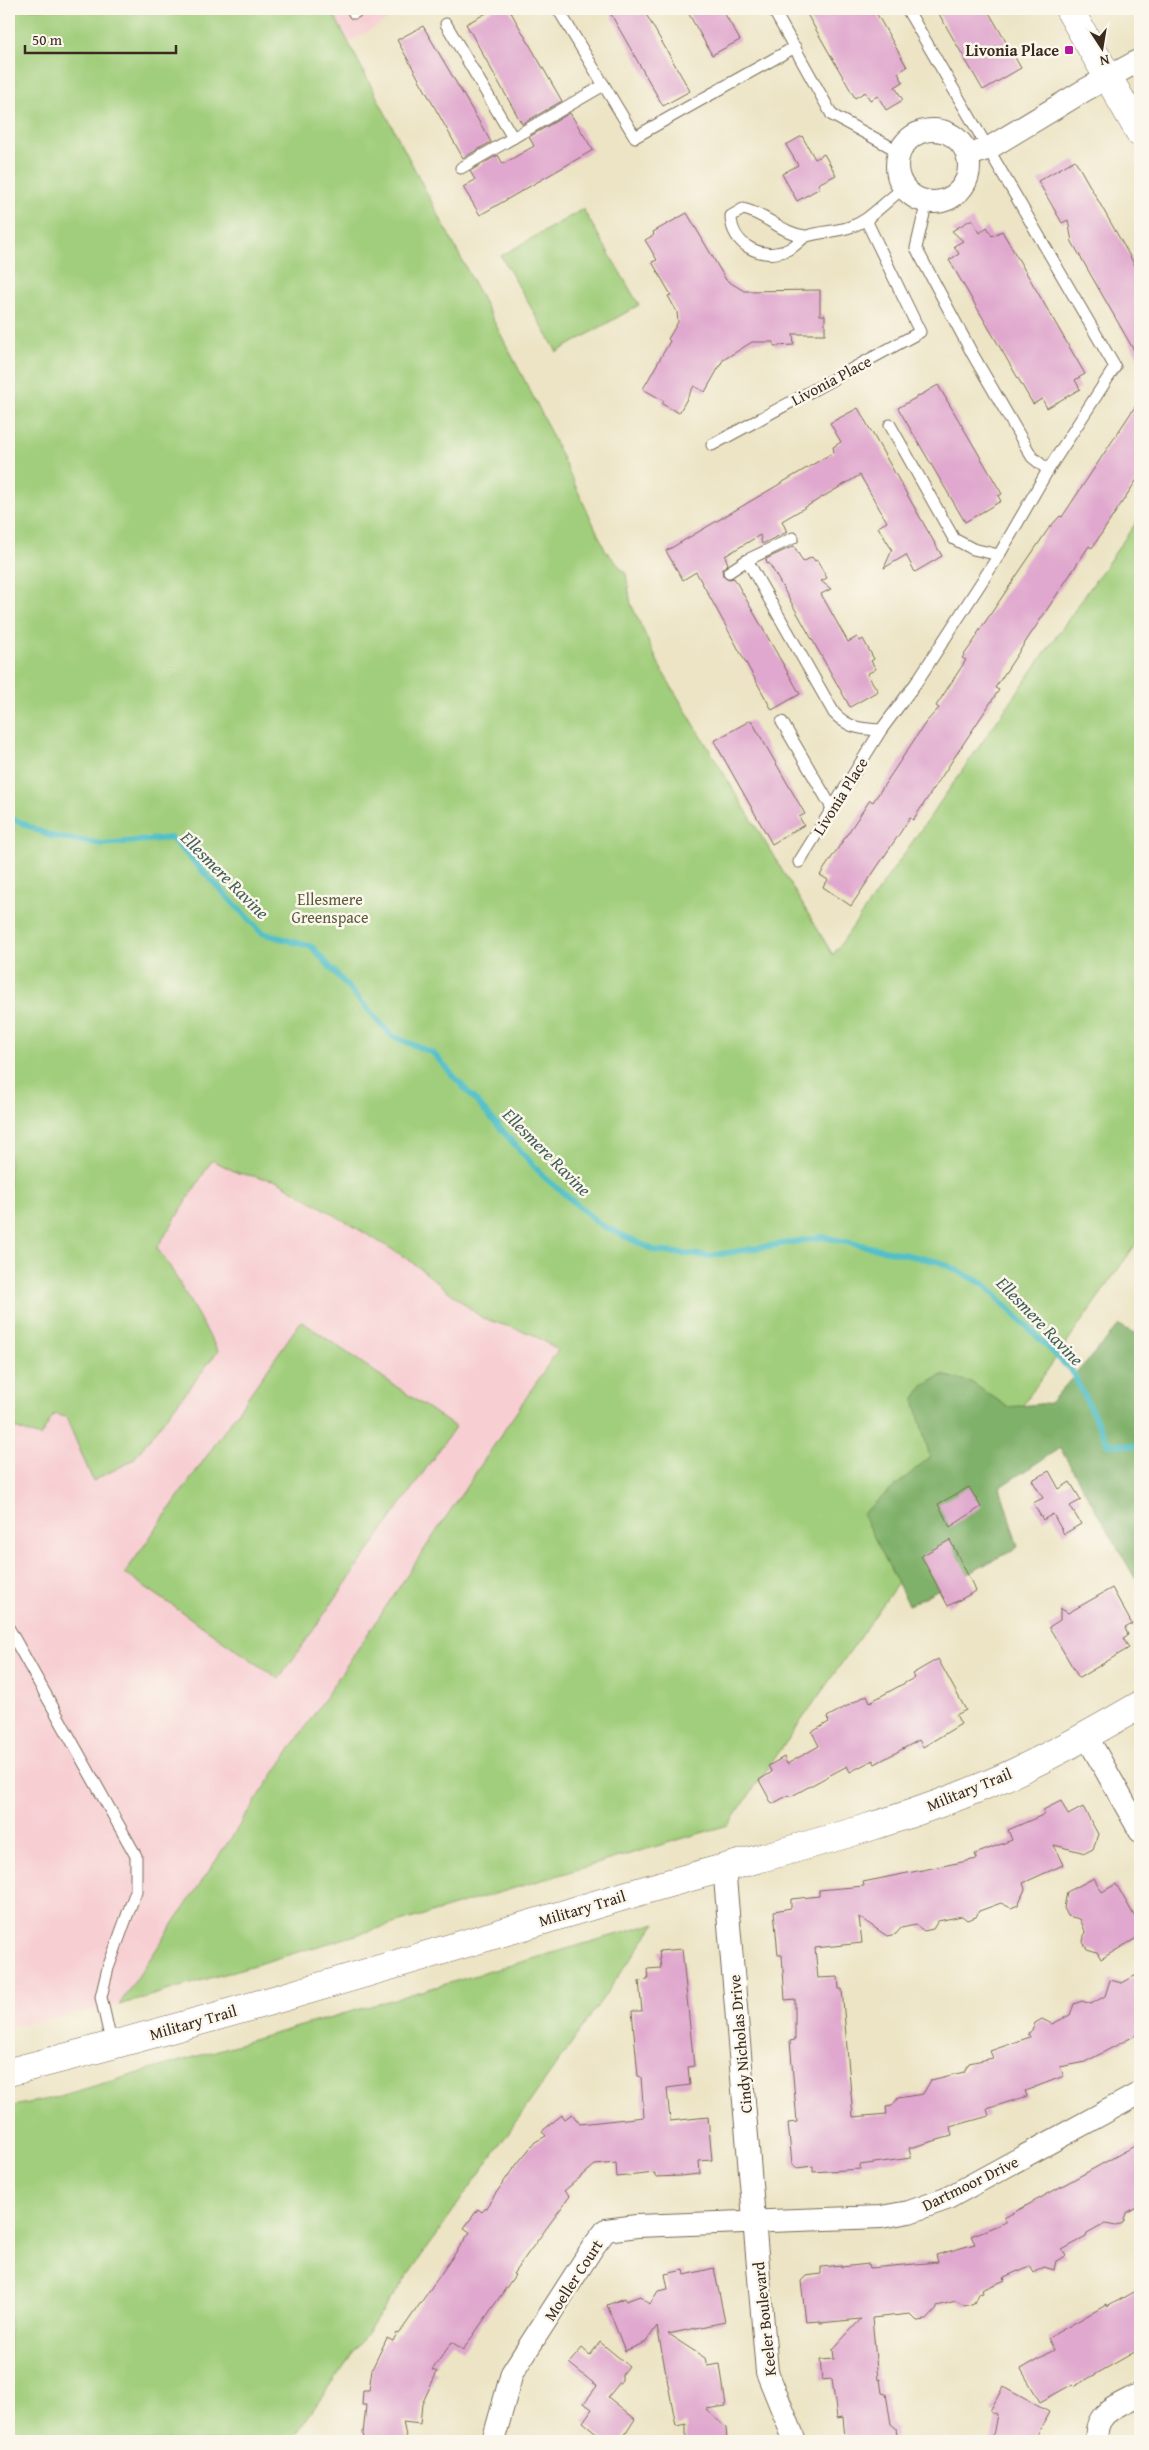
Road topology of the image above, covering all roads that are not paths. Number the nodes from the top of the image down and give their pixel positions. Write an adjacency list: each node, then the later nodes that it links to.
1 (352, 9): 2 (lane)
2 (361, 9)
3 (558, 9): 11 (lane)
4 (773, 9): 8 (lane)
5 (907, 9): 14 (lane, Livonia Place)
6 (1069, 9): 10 (street)
7 (446, 24): 13 (lane)
8 (795, 47): 11 (lane); 15 (lane)
9 (1140, 60): 10 (street)
10 (1107, 77): 12 (street); 14 (street)
11 (604, 85): 13 (lane)
12 (1140, 133)
13 (513, 138): 17 (lane)
14 (989, 148): 16 (street); 24 (lane, Livonia Place)
15 (900, 152): 16 (street); 18 (street)
16 (968, 156): 19 (street)
17 (461, 168)
18 (904, 187): 19 (street); 20 (lane)
19 (927, 201): 24 (lane)
20 (866, 220): 21 (lane); 23 (lane, Livonia Place)
21 (805, 236): 21 (lane)
22 (890, 425): 26 (lane)
23 (712, 445)
24 (1048, 470): 26 (lane, Livonia Place)
25 (793, 538): 27 (lane)
26 (999, 555): 30 (lane, Livonia Place)
27 (747, 560): 28 (lane); 30 (lane)
28 (729, 572)
29 (782, 722): 31 (lane)
30 (881, 730): 31 (lane, Livonia Place)
31 (832, 808): 32 (lane, Livonia Place)
32 (799, 862)
33 (9, 1629): 38 (lane)
34 (1140, 1705): 35 (street, Military Trail)
35 (1087, 1736): 36 (street); 37 (street, Military Trail)
36 (1140, 1831)
37 (724, 1866): 38 (street, Military Trail); 41 (street, Cindy Nicholas Drive)
38 (112, 2046): 39 (street, Military Trail)
39 (9, 2072)
40 (1140, 2093): 41 (street, Dartmoor Drive)
41 (754, 2222): 43 (street, Moeller Court); 44 (street, Keeler Boulevard)
42 (1140, 2394): 45 (street)
43 (494, 2438)
44 (795, 2441)
45 (1097, 2441)

